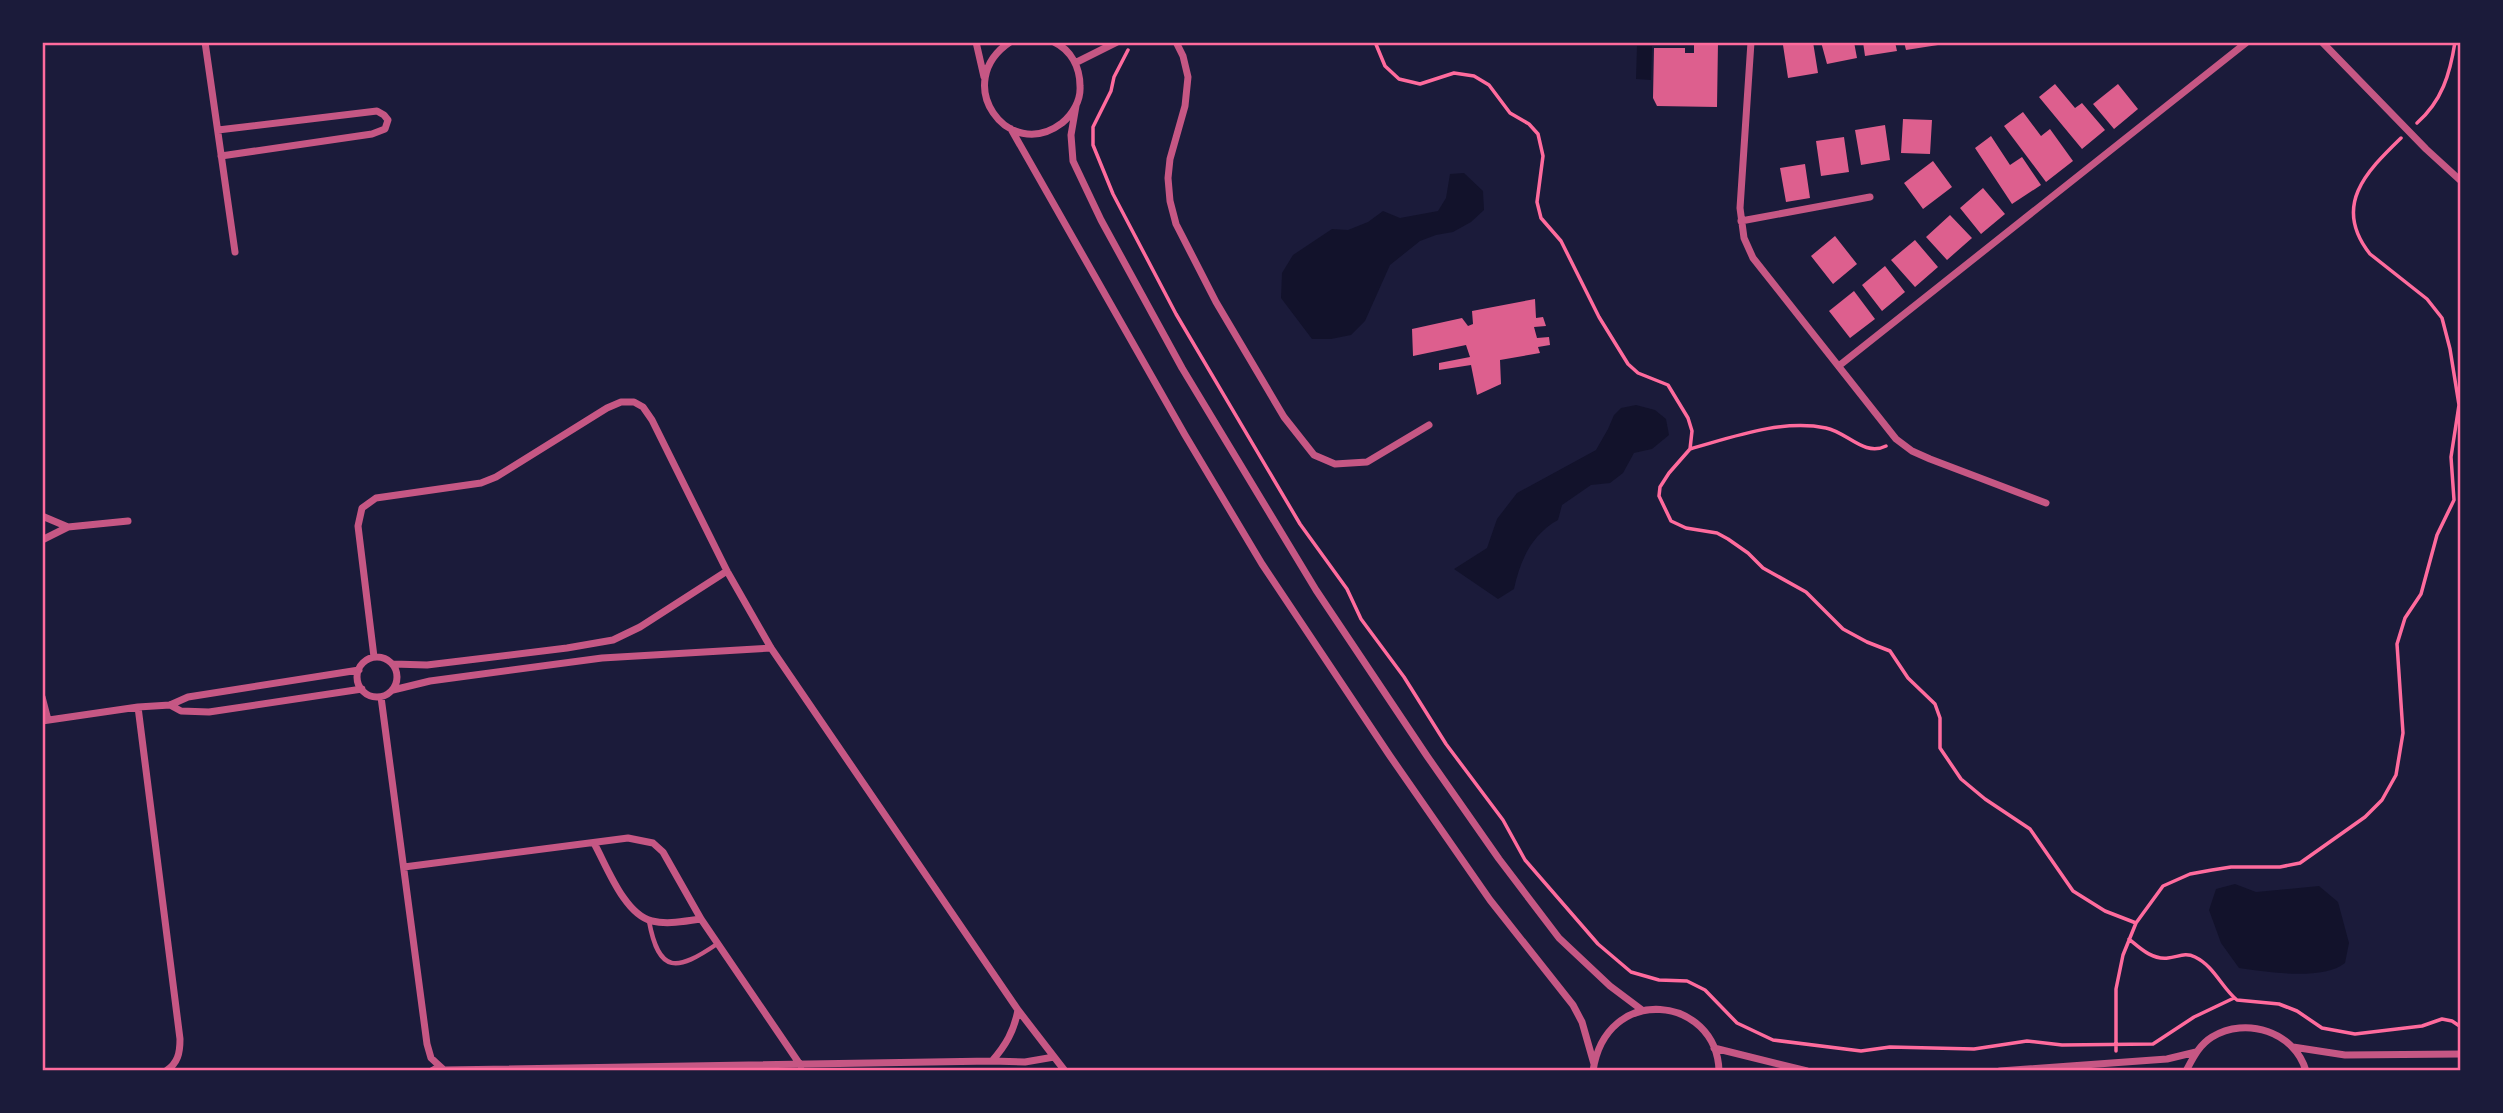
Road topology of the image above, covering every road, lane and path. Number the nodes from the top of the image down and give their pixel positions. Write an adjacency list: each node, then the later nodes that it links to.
1 (205, 42): 17 (street)
2 (976, 42): 14 (street)
3 (1010, 42): 14 (street)
4 (1054, 42): 13 (street)
5 (1117, 42): 13 (street)
6 (1127, 42): 56 (path)
7 (1175, 42): 25 (street)
8 (1376, 42): 27 (path)
9 (1751, 42): 22 (street)
10 (2248, 42): 24 (street)
11 (2322, 42): 18 (street)
12 (2455, 42): 18 (path)
13 (1075, 63): 15 (street)
14 (984, 77): 16 (street)
15 (1076, 106): 16 (street); 54 (street)
16 (1011, 129): 66 (street)
17 (218, 130): 19 (street); 19 (street)
18 (2409, 131): 20 (street); 49 (path)
19 (221, 156): 23 (street)
20 (2461, 181)
21 (1870, 197): 22 (street)
22 (1741, 221): 24 (street)
23 (235, 252)
24 (1840, 365): 26 (street)
25 (1429, 425)
26 (1896, 439): 27 (path); 28 (street)
27 (1690, 449): 49 (path)
28 (2046, 503)
29 (42, 516): 31 (street)
30 (128, 521): 31 (street)
31 (68, 527): 32 (street)
32 (42, 540)
33 (727, 571): 34 (street); 35 (street); 36 (street)
34 (771, 648): 39 (street); 53 (street)
35 (374, 657): 36 (street); 37 (street)
36 (393, 664): 39 (street)
37 (359, 670): 38 (street); 42 (street)
38 (362, 690): 41 (street); 42 (street)
39 (393, 690): 41 (street)
40 (42, 697): 44 (street)
41 (381, 697): 46 (street)
42 (170, 705): 43 (street)
43 (138, 707): 44 (street); 67 (street)
44 (45, 721)
45 (595, 845): 46 (street); 47 (street); 48 (street)
46 (404, 867): 64 (street)
47 (701, 919): 48 (street); 51 (street)
48 (649, 921): 51 (lane)
49 (2136, 923): 50 (path)
50 (2129, 939): 52 (path); 56 (path)
51 (718, 944): 65 (street)
52 (2234, 999): 55 (path); 56 (path)
53 (1018, 1010): 61 (street); 63 (street)
54 (1642, 1010): 58 (street); 66 (street)
55 (2461, 1027)
56 (2116, 1042): 62 (path)
57 (2293, 1047): 59 (street); 60 (street); 74 (street)
58 (1714, 1048): 70 (street); 71 (street)
59 (2196, 1052): 72 (street); 73 (street)
60 (2461, 1054)
61 (1054, 1057): 63 (street); 69 (street)
62 (2116, 1059)
63 (992, 1061): 65 (street)
64 (438, 1066): 65 (street); 68 (lane)
65 (802, 1066)
66 (1593, 1068)
67 (169, 1071)
68 (429, 1071)
69 (1065, 1071)
70 (1719, 1071)
71 (1807, 1071)
72 (2000, 1071)
73 (2186, 1071)
74 (2306, 1071)

